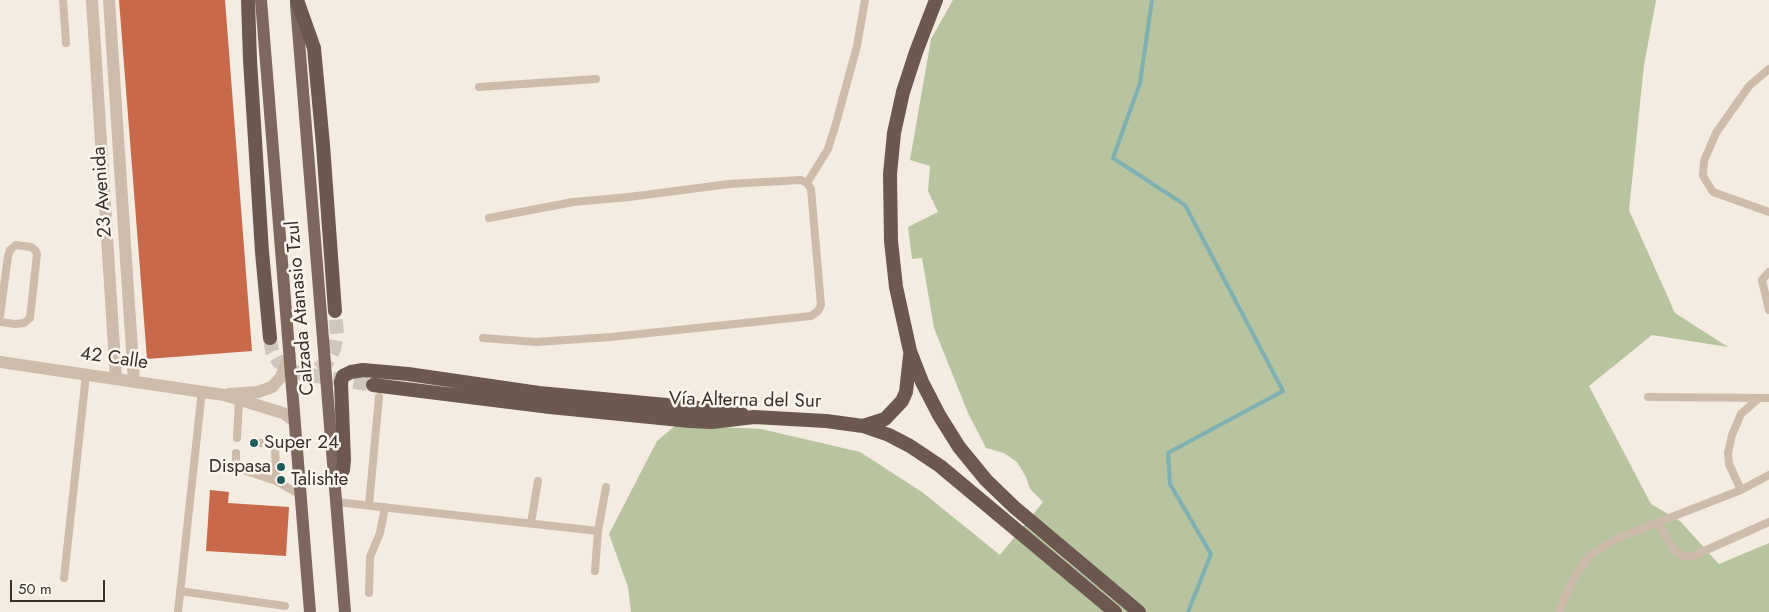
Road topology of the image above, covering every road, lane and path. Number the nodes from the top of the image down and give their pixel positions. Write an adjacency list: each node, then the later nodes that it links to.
1 (63, 0): 9 (lane)
2 (248, 0): 33 (highway)
3 (262, 0): 36 (main road, Calzada Atanasio Tzul)
4 (296, 0): 28 (highway); 58 (main road, Calzada Atanasio Tzul)
5 (865, 0): 19 (lane)
6 (936, 0): 35 (highway)
7 (92, 3): 8 (street); 10 (street, 23 Avenida)
8 (109, 3): 11 (street, 23 Avenida)
9 (66, 43)
10 (95, 52): 11 (street); 16 (street, 23 Avenida)
11 (112, 52): 15 (street, 23 Avenida)
12 (1769, 69): 22 (lane)
13 (596, 78): 14 (lane)
14 (479, 87)
15 (116, 110): 16 (street); 17 (street, 23 Avenida)
16 (99, 111): 18 (street, 23 Avenida)
17 (120, 167): 18 (street); 20 (street, 23 Avenida)
18 (103, 168): 21 (street, 23 Avenida)
19 (807, 183): 23 (lane); 34 (lane)
20 (123, 208): 21 (street); 25 (street, 23 Avenida)
21 (105, 209): 24 (street, 23 Avenida)
22 (1769, 212)
23 (489, 218)
24 (109, 265): 25 (street); 30 (street, 23 Avenida)
25 (126, 266): 31 (street, 23 Avenida)
26 (1769, 272): 27 (lane)
27 (1769, 310)
28 (335, 311)
29 (0, 316): 32 (lane)
30 (112, 321): 31 (street); 39 (street, 23 Avenida)
31 (130, 321): 40 (street, 23 Avenida)
32 (0, 322)
33 (270, 338)
34 (483, 338)
35 (910, 350): 50 (highway); 79 (highway)
36 (290, 355): 43 (street, 42 Calle); 49 (main road, Calzada Atanasio Tzul)
37 (0, 362): 38 (street, 42 Calle)
38 (86, 375): 39 (street, 42 Calle); 71 (lane)
39 (116, 379): 40 (street, 42 Calle)
40 (134, 381): 41 (street, 42 Calle)
41 (202, 390): 43 (street, 42 Calle); 72 (lane)
42 (376, 391): 48 (highway, Vía Alterna del Sur); 64 (lane)
43 (224, 394): 47 (street, 42 Calle)
44 (1648, 397): 45 (lane)
45 (1759, 398): 46 (lane); 61 (lane)
46 (1769, 398)
47 (239, 400): 49 (street, 42 Calle); 51 (lane)
48 (754, 417): 50 (highway, Vía Alterna del Sur); 58 (highway)
49 (294, 421): 52 (main road, Calzada Atanasio Tzul)
50 (863, 426): 78 (highway, Vía Alterna del Sur)
51 (237, 438)
52 (296, 442): 54 (lane); 62 (main road, Calzada Atanasio Tzul)
53 (256, 443): 54 (lane)
54 (275, 443): 57 (lane)
55 (236, 453): 57 (lane)
56 (1769, 475): 61 (lane)
57 (276, 481): 62 (lane)
58 (334, 481): 63 (main road, Calzada Atanasio Tzul)
59 (538, 481): 67 (lane)
60 (606, 487): 69 (lane)
61 (1741, 490): 68 (lane)
62 (299, 494): 76 (main road, Calzada Atanasio Tzul)
63 (336, 502): 64 (lane); 77 (main road, Calzada Atanasio Tzul)
64 (369, 505): 65 (lane)
65 (385, 507): 67 (lane); 73 (lane)
66 (1769, 522): 68 (lane)
67 (531, 523): 69 (lane)
68 (1657, 523): 80 (lane)
69 (598, 531): 70 (lane)
70 (595, 571)
71 (64, 578)
72 (180, 592): 74 (lane); 75 (lane)
73 (369, 593)
74 (285, 606)
75 (178, 612)
76 (310, 612)
77 (345, 612)
78 (1115, 612)
79 (1139, 612)
80 (1559, 612)

